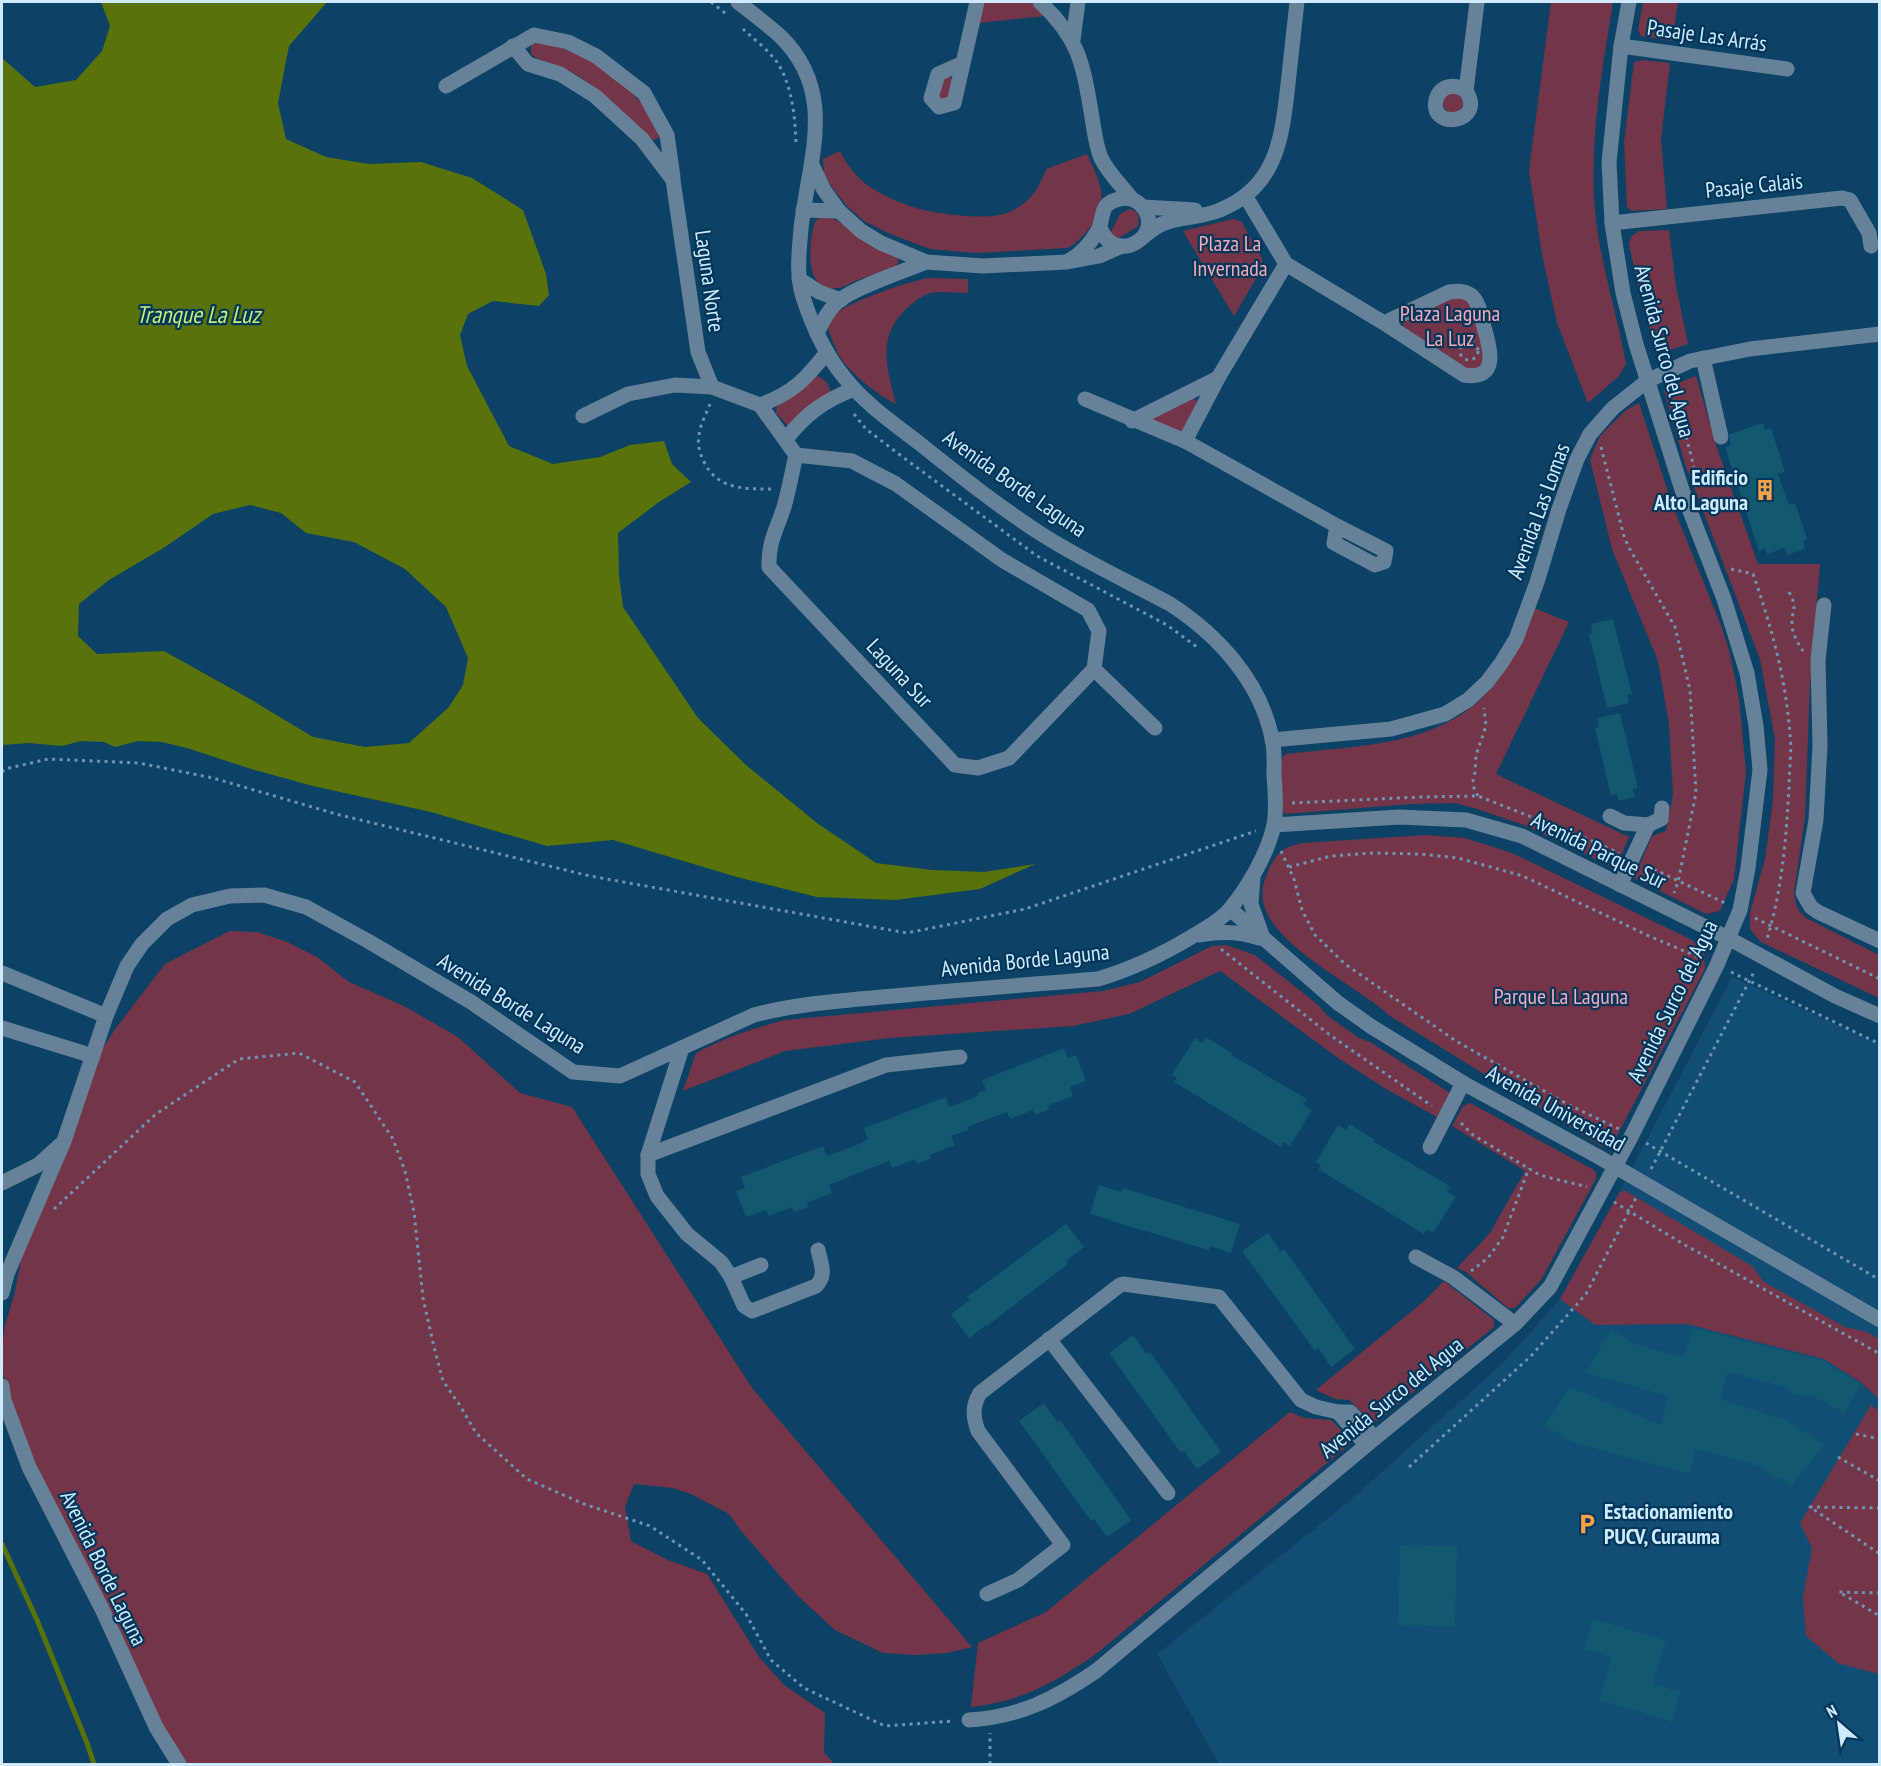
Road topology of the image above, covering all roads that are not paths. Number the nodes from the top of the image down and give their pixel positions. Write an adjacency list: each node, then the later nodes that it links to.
1 (738, 2): 15 (street, Avenida Borde Laguna)
2 (977, 2): 11 (street)
3 (1040, 2): 8 (street)
4 (1078, 2): 8 (street)
5 (1297, 2): 18 (street)
6 (1474, 2): 14 (street)
7 (1629, 2): 10 (street, Avenida Surco del Agua)
8 (1073, 40): 16 (street)
9 (513, 46): 13 (street, Laguna Norte); 17 (street, Laguna Norte); 17 (street, Laguna Norte)
10 (1621, 46): 12 (street, Pasaje Las Arrás); 24 (street, Avenida Surco del Agua)
11 (963, 63)
12 (1786, 69)
13 (446, 86)
14 (1466, 91)
15 (812, 165): 21 (street, Avenida Borde Laguna); 22 (street)
16 (1107, 167): 19 (street); 20 (street)
17 (673, 180): 41 (street, Laguna Norte)
18 (1246, 196): 23 (street); 31 (street)
19 (1110, 203): 20 (street); 25 (street)
20 (1137, 203): 23 (street); 26 (street)
21 (803, 210): 22 (street); 32 (street, Avenida Borde Laguna)
22 (839, 211): 29 (street)
23 (1219, 211): 26 (street)
24 (1612, 223): 28 (street, Pasaje Calais); 40 (street, Avenida Surco del Agua)
25 (1100, 227): 27 (street); 30 (street)
26 (1143, 237): 27 (street)
27 (1122, 246): 30 (street)
28 (1871, 246)
29 (926, 262): 30 (street); 33 (street)
30 (1067, 262)
31 (1286, 264): 34 (street); 39 (street)
32 (799, 279): 33 (street); 35 (street, Avenida Borde Laguna)
33 (841, 300): 35 (street)
34 (1384, 323): 34 (street)
35 (817, 333): 37 (street, Avenida Borde Laguna)
36 (1880, 334): 38 (street, Avenida Las Lomas)
37 (827, 352): 42 (street, Avenida Borde Laguna); 44 (street)
38 (1703, 358): 40 (street, Avenida Las Lomas); 47 (street)
39 (1218, 378): 46 (street); 49 (street)
40 (1647, 381): 55 (street, Avenida Las Lomas); 64 (street, Avenida Surco del Agua)
41 (714, 388): 44 (street); 45 (street)
42 (854, 388): 48 (street); 55 (street, Avenida Borde Laguna)
43 (1085, 399): 46 (street)
44 (760, 405): 48 (street)
45 (583, 416)
46 (1132, 421): 49 (street)
47 (1722, 438)
48 (786, 439): 50 (street)
49 (1185, 441): 51 (street)
50 (796, 454): 53 (street); 53 (street, Laguna Sur)
51 (1337, 526)
52 (1824, 604): 66 (street)
53 (1094, 669): 54 (street)
54 (1155, 728)
55 (1272, 740): 58 (street, Avenida Borde Laguna)
56 (1662, 808): 59 (street)
57 (1610, 816): 59 (street)
58 (1274, 825): 60 (street, Avenida Borde Laguna); 61 (street, Avenida Parque Sur)
59 (1648, 825): 61 (street)
60 (1253, 875): 62 (street, Avenida Borde Laguna); 65 (street)
61 (1620, 885): 64 (street, Avenida Parque Sur)
62 (1230, 909): 63 (street, Avenida Borde Laguna); 65 (street, Avenida Universidad)
63 (1198, 936): 65 (street); 71 (street, Avenida Borde Laguna)
64 (1728, 938): 69 (street, Avenida Parque Sur); 78 (street, Avenida Surco del Agua)
65 (1264, 940): 74 (street, Avenida Universidad)
66 (1880, 941)
67 (2, 973): 68 (street)
68 (106, 1016): 71 (street, Avenida Borde Laguna); 72 (street, Avenida Borde Laguna)
69 (1880, 1016)
70 (2, 1028): 72 (street)
71 (682, 1048): 77 (street)
72 (93, 1056): 75 (street, Avenida Borde Laguna)
73 (960, 1057): 77 (street)
74 (1463, 1083): 76 (street); 78 (street, Avenida Universidad)
75 (64, 1141): 79 (street, Avenida Borde Laguna); 84 (street, Avenida Borde Laguna)
76 (1430, 1147)
77 (648, 1155): 83 (street)
78 (1616, 1167): 85 (street, Avenida Universidad); 86 (street, Avenida Surco del Agua)
79 (2, 1183)
80 (818, 1250): 83 (street)
81 (1416, 1257): 86 (street)
82 (761, 1265): 83 (street)
83 (730, 1277)
84 (2, 1293)
85 (1880, 1320)
86 (1515, 1324): 89 (street, Avenida Surco del Agua)
87 (1049, 1339): 89 (street); 90 (street); 91 (street)
88 (2, 1386): 93 (street, Avenida Borde Laguna)
89 (1371, 1442): 92 (street, Avenida Surco del Agua)
90 (1168, 1493)
91 (987, 1594)
92 (969, 1720)
93 (178, 1764)

